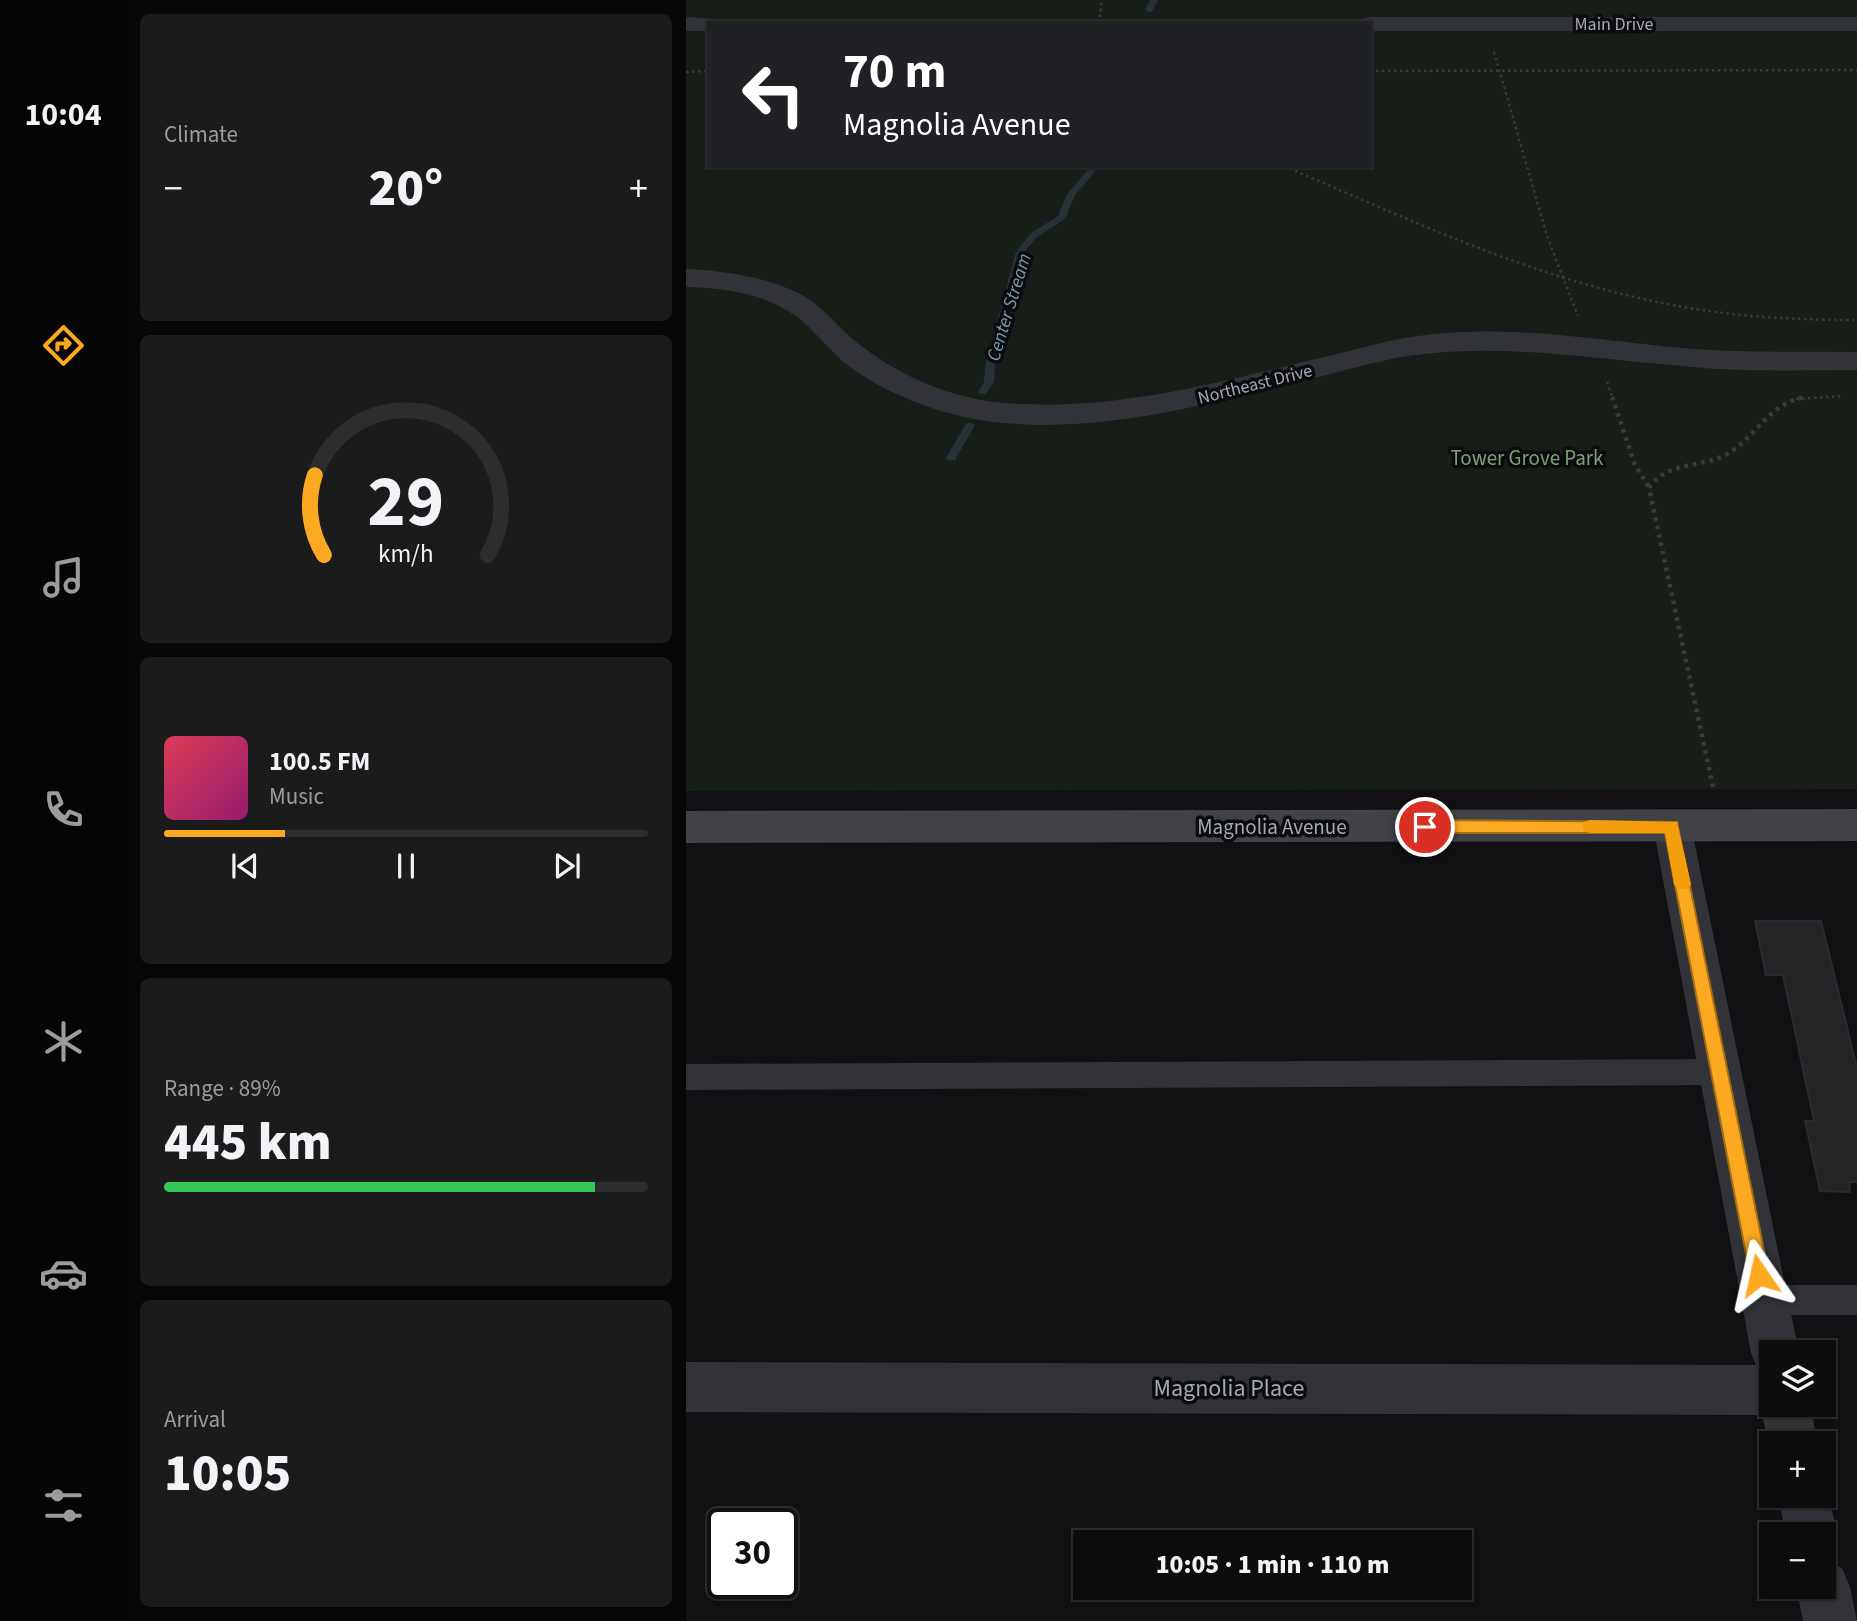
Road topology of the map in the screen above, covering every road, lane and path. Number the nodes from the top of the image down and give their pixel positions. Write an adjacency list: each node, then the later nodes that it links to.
1 (1102, 0): 2 (path)
2 (1099, 21)
3 (686, 24): 4 (street)
4 (707, 24)
5 (1372, 24): 6 (street, Main Drive)
6 (1486, 24): 7 (street, Main Drive); 8 (path)
7 (1857, 24)
8 (1498, 70): 9 (path); 11 (path); 14 (path)
9 (1857, 70)
10 (707, 71): 12 (path)
11 (1372, 71)
12 (686, 72)
13 (1288, 168): 14 (path)
14 (1561, 275): 16 (path); 17 (path)
15 (686, 278): 17 (street, Northeast Drive)
16 (1857, 320)
17 (1594, 349): 18 (street, Northeast Drive); 20 (path)
18 (1857, 361)
19 (1856, 395): 20 (path)
20 (1649, 488): 21 (path)
21 (1713, 787)
22 (1857, 825): 23 (street, Magnolia Avenue)
23 (1672, 826): 24 (street, Magnolia Avenue); 25 (street)
24 (686, 827)
25 (1719, 1072): 26 (lane); 27 (street)
26 (686, 1077)
27 (1764, 1300): 28 (lane); 29 (street)
28 (1857, 1300)
29 (1772, 1340)
30 (686, 1387): 31 (street, Magnolia Place)
31 (1759, 1390)

